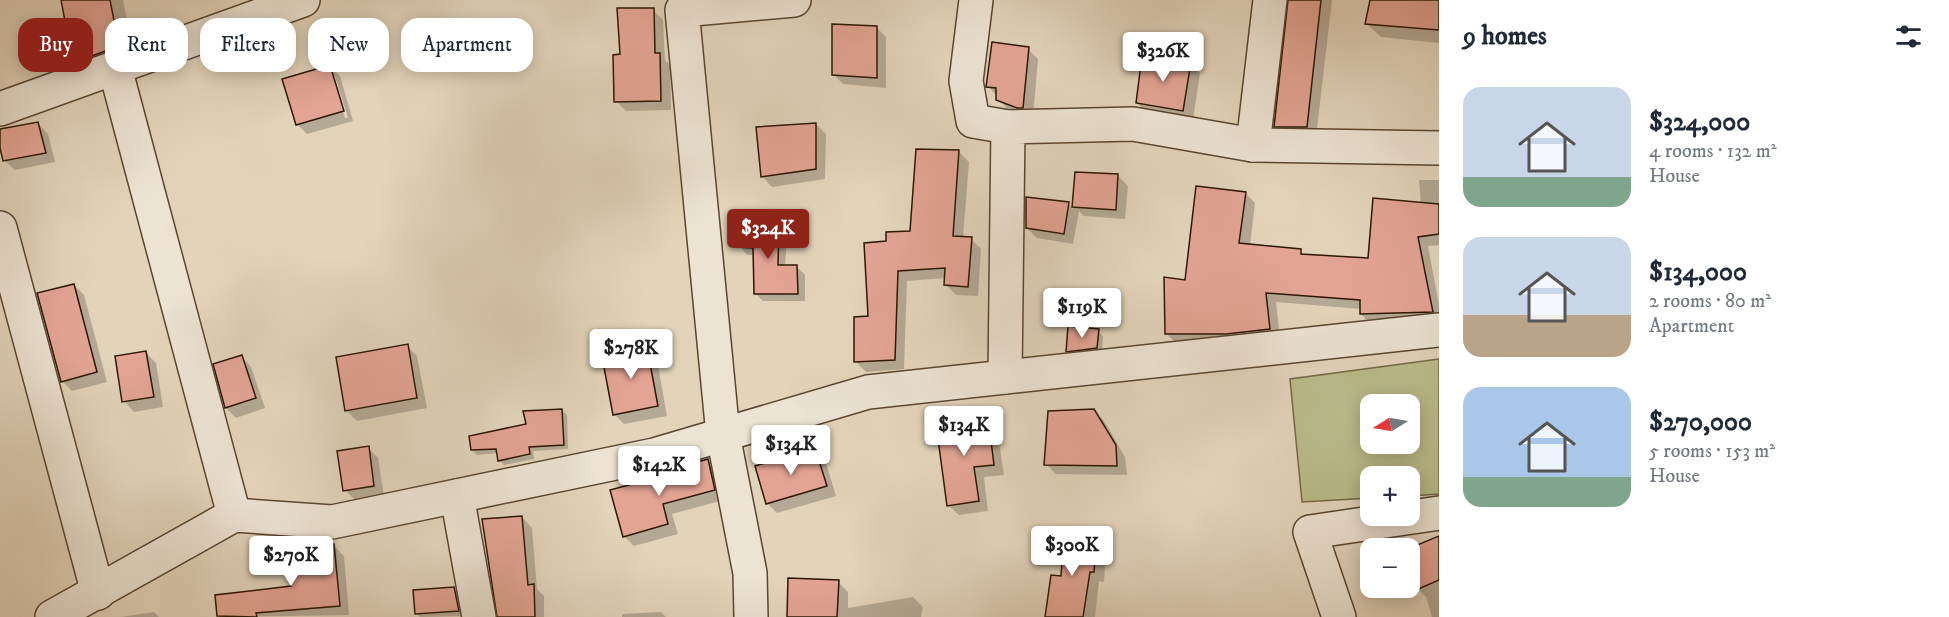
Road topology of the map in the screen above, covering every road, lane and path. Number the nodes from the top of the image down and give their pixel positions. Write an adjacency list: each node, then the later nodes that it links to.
1 (303, 0): 5 (street)
2 (794, 0): 15 (street)
3 (976, 0): 9 (street)
4 (1270, 0): 10 (street)
5 (188, 42)
6 (105, 72): 8 (street)
7 (116, 72): 18 (street)
8 (0, 109)
9 (1008, 127): 10 (street); 14 (street)
10 (1253, 145): 11 (street)
11 (1439, 148)
12 (0, 228): 19 (street)
13 (1439, 330): 14 (street)
14 (1005, 377): 15 (street)
15 (723, 435): 16 (street); 22 (street)
16 (457, 496): 18 (street); 21 (street)
17 (1439, 513): 23 (street)
18 (234, 515): 19 (street)
19 (98, 593): 20 (street)
20 (52, 617)
21 (479, 617)
22 (751, 617)
23 (1339, 617)

